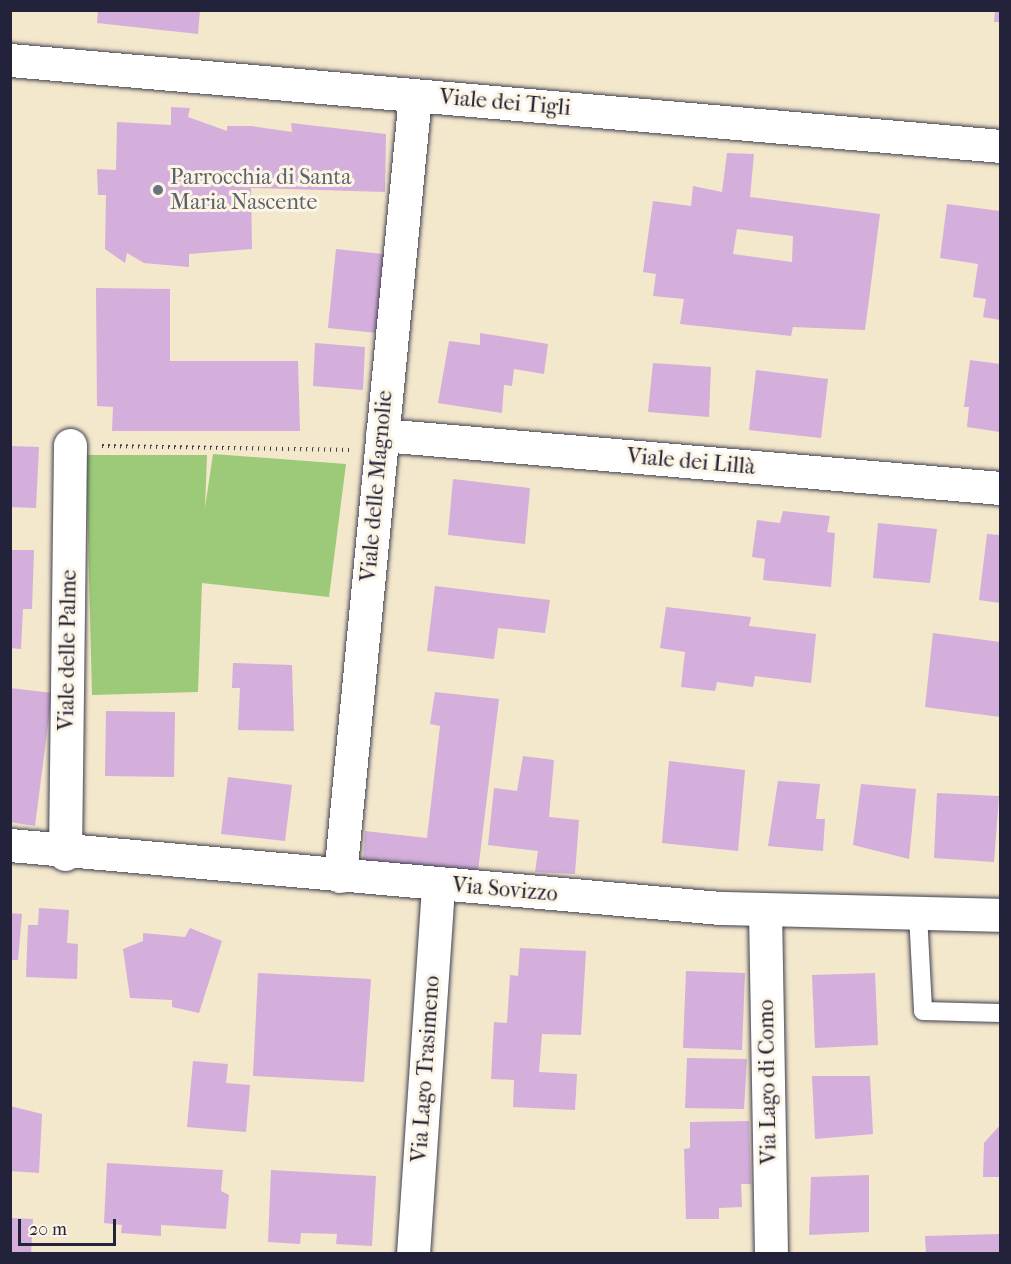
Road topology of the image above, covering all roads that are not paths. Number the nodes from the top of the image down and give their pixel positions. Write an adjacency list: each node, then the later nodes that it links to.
1 (10, 60): 2 (street, Viale dei Tigli)
2 (415, 96): 3 (street, Viale dei Tigli); 4 (street, Viale delle Magnolie)
3 (1000, 146)
4 (381, 443): 6 (street, Viale dei Lillà); 9 (street, Viale delle Magnolie)
5 (70, 446): 8 (street, Viale delle Palme)
6 (1000, 488)
7 (10, 845): 8 (street, Via Sovizzo)
8 (65, 854): 9 (street, Via Sovizzo)
9 (340, 876): 10 (street, Via Sovizzo)
10 (438, 885): 11 (street, Via Sovizzo); 15 (street, Via Lago Trasimeno)
11 (765, 910): 12 (street, Via Sovizzo); 16 (street, Via Lago di Como)
12 (918, 914): 13 (street, Via Sovizzo); 14 (lane)
13 (1000, 915)
14 (1000, 1013)
15 (413, 1254)
16 (771, 1254)

